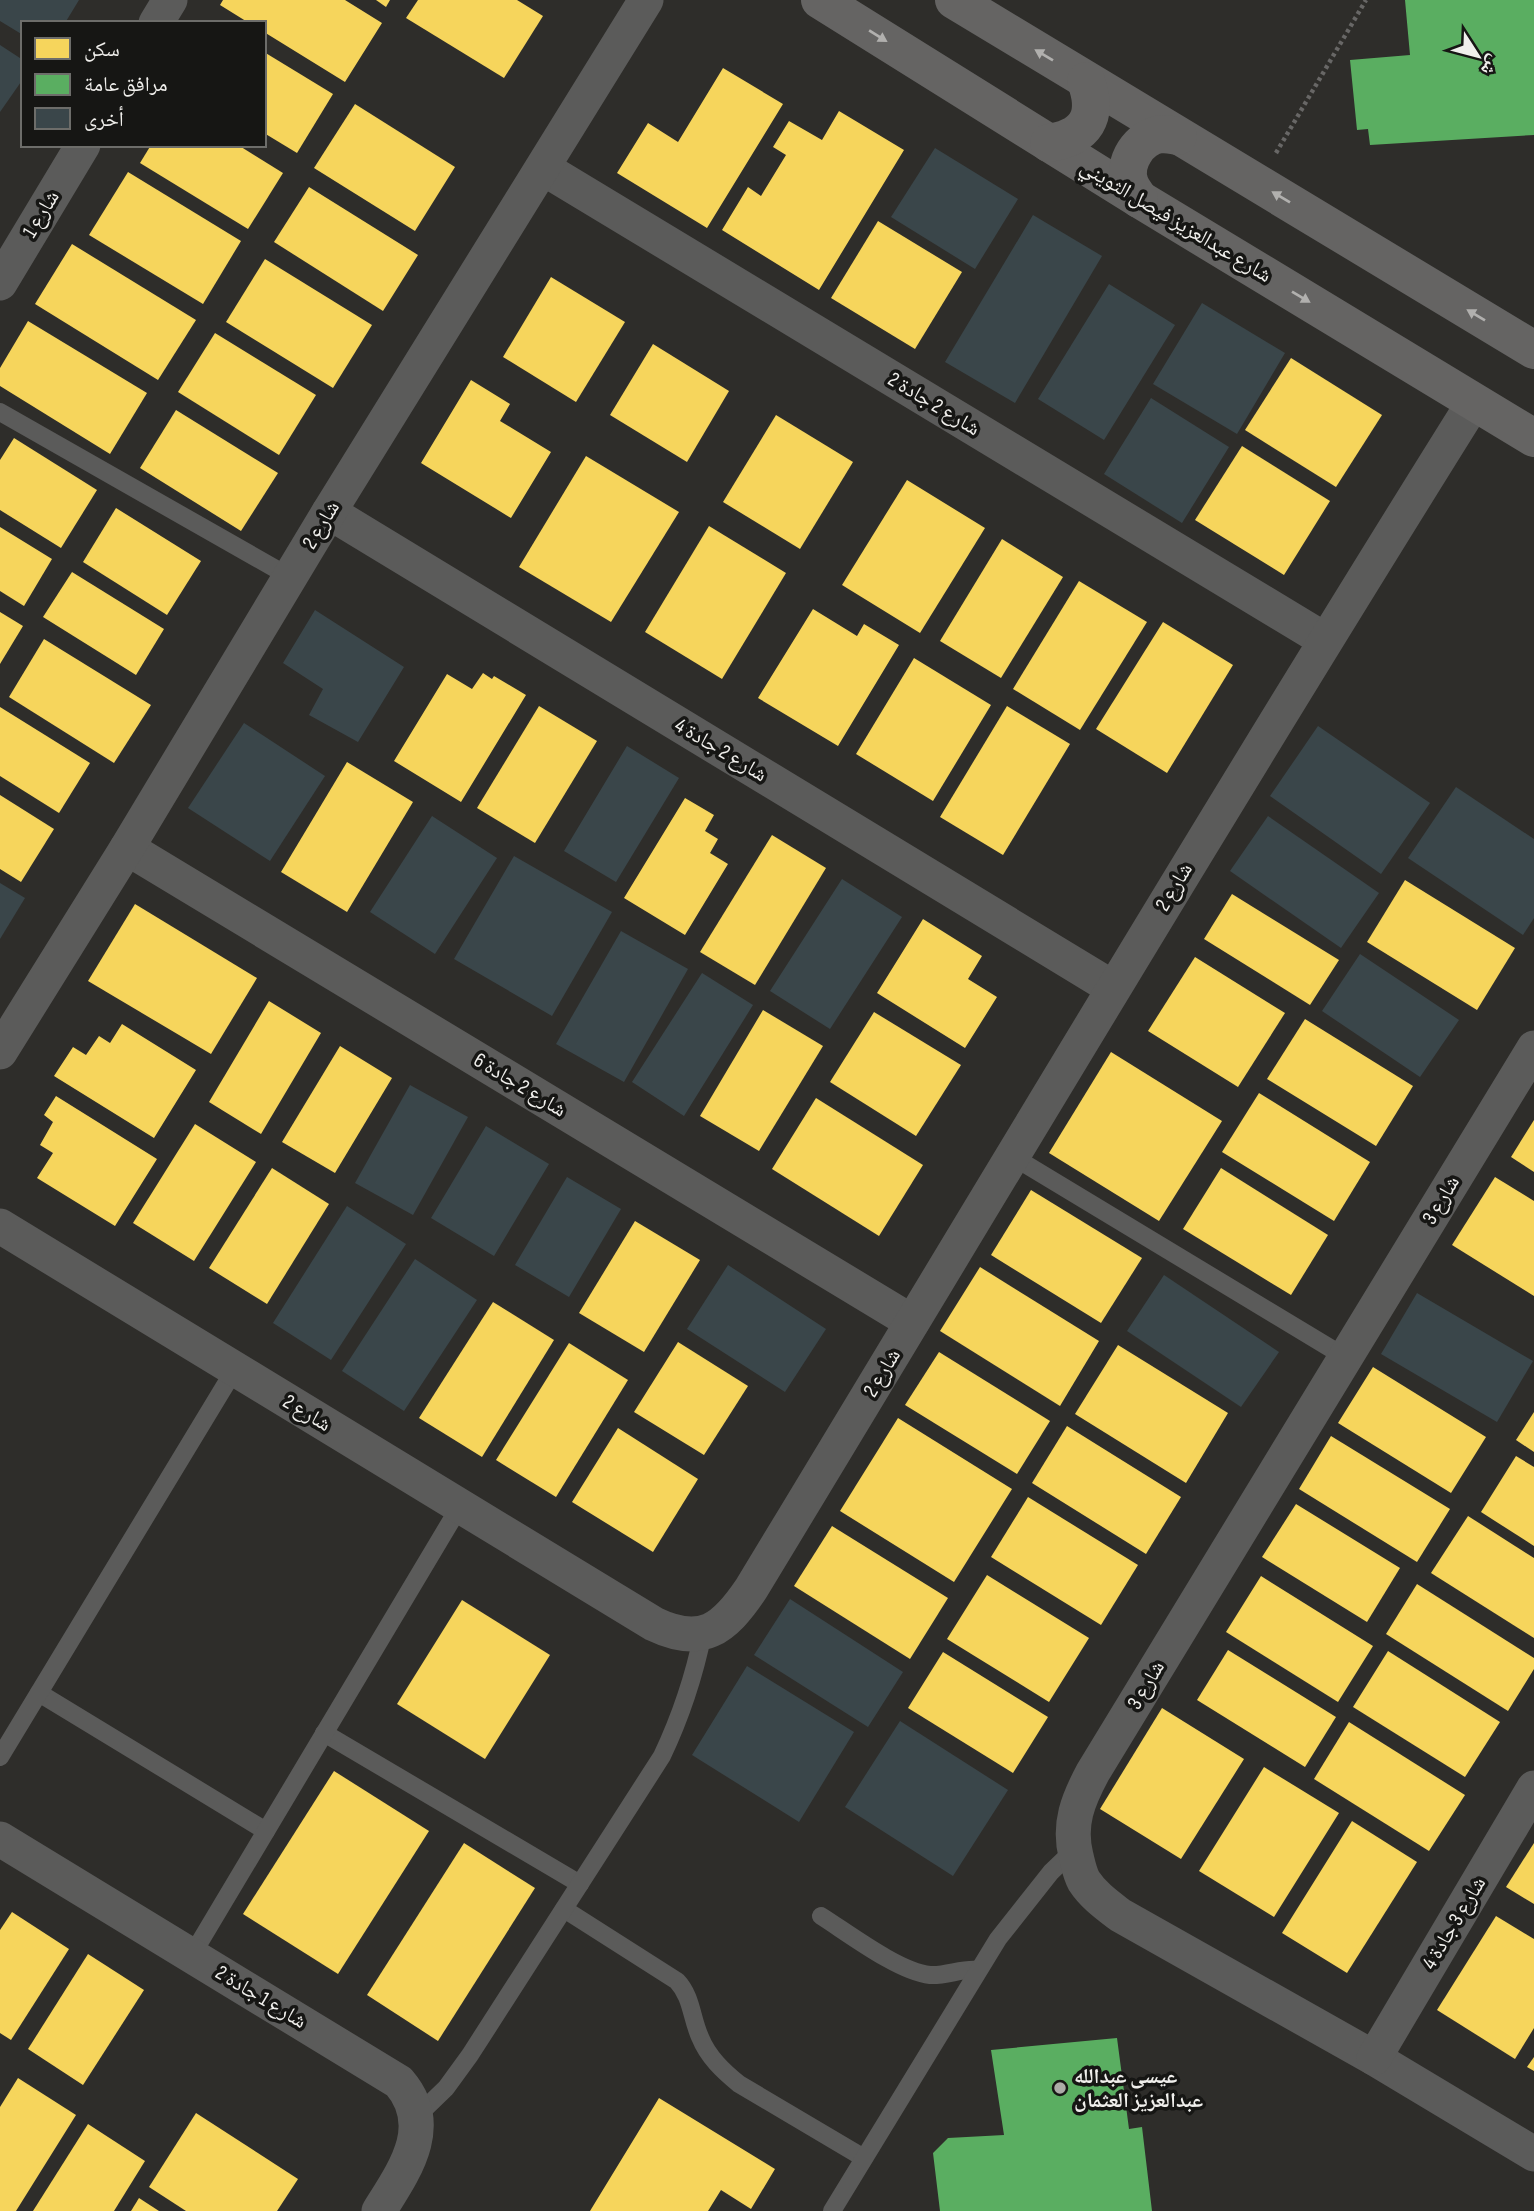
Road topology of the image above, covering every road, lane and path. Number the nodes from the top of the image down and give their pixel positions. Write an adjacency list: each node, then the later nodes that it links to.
1 (170, 0): 6 (street)
2 (646, 0): 11 (street, شارع 2)
3 (820, 0): 9 (street, شارع عبدالعزيز فيصل الثويني, one-way to 9)
4 (954, 0): 7 (street, one-way to 4)
5 (1366, 0): 12 (path)
6 (157, 21)
7 (1086, 81): 8 (street); 9 (street)
8 (1178, 136): 12 (street); 13 (street)
9 (1049, 143): 13 (street, شارع عبدالعزيز فيصل الثويني)
10 (81, 147): 14 (street, شارع 1)
11 (543, 168): 19 (street, شارع 2); 21 (street, شارع 2 جادة 2)
12 (1257, 184): 15 (street, one-way to 12)
13 (1139, 199): 16 (street, شارع عبدالعزيز فيصل الثويني, one-way to 16)
14 (0, 283)
15 (1534, 350)
16 (1474, 402): 18 (street, شارع عبدالعزيز فيصل الثويني); 21 (street, شارع 2)
17 (0, 412): 20 (lane)
18 (1534, 438)
19 (329, 512): 20 (street, شارع 2); 23 (street, شارع 2 جادة 4)
20 (290, 577): 22 (street, شارع 2)
21 (1325, 640): 23 (street, شارع 2)
22 (127, 848): 25 (street, شارع 2); 28 (street, شارع 2 جادة 6)
23 (1113, 988): 26 (street, شارع 2)
24 (1534, 1048): 29 (street, شارع 3)
25 (0, 1052)
26 (1012, 1156): 28 (street, شارع 2); 29 (lane)
27 (0, 1226): 30 (street, شارع 2)
28 (912, 1322): 32 (street, شارع 2)
29 (1345, 1357): 39 (street, شارع 3)
30 (235, 1369): 31 (street, شارع 2); 33 (lane)
31 (460, 1506): 32 (street, شارع 2); 34 (lane)
32 (703, 1633): 40 (lane)
33 (39, 1693): 35 (lane); 37 (lane)
34 (324, 1733): 37 (lane); 40 (lane)
35 (0, 1757)
36 (1534, 1788): 45 (street, شارع 3 جادة 4)
37 (266, 1831): 43 (lane)
38 (0, 1839): 43 (street, شارع 1 جادة 2)
39 (1074, 1850): 44 (lane); 45 (street, شارع 3)
40 (580, 1884): 41 (lane)
41 (564, 1909): 46 (lane); 48 (lane)
42 (821, 1916): 44 (lane)
43 (192, 1955): 46 (street, شارع 1 جادة 2)
44 (978, 1970): 48 (lane)
45 (1374, 2059): 47 (street, شارع 3)
46 (416, 2117): 49 (street)
47 (1534, 2154)
48 (864, 2158): 50 (lane)
49 (379, 2211)
50 (832, 2211)

